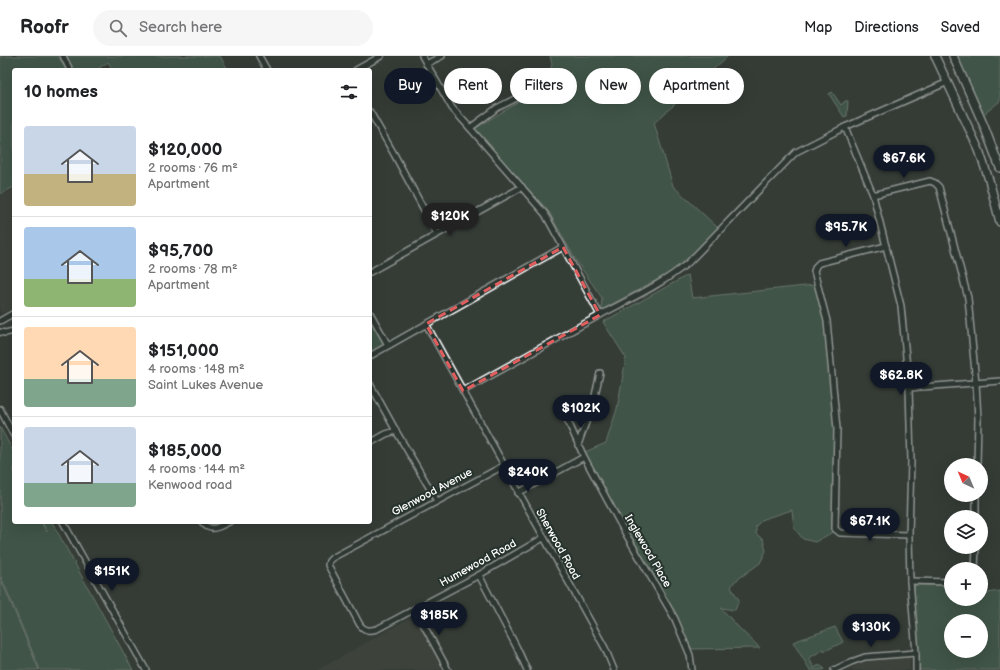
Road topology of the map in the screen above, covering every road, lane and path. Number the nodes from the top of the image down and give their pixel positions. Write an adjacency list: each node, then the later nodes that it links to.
1 (63, 56): 9 (street)
2 (259, 56): 10 (street)
3 (422, 56): 8 (street)
4 (442, 56): 8 (street)
5 (935, 56): 12 (main road)
6 (953, 56): 17 (main road)
7 (377, 57): 11 (street)
8 (426, 64): 16 (street)
9 (69, 68)
10 (266, 68)
11 (359, 68)
12 (948, 82): 15 (street); 20 (main road)
13 (510, 101): 16 (street)
14 (372, 116): 21 (street)
15 (845, 127): 19 (street); 26 (street)
16 (470, 128): 18 (street)
17 (1000, 168)
18 (522, 187): 21 (street); 23 (street)
19 (873, 195): 22 (street); 36 (street)
20 (1000, 222)
21 (437, 234): 24 (street)
22 (886, 246): 38 (street); 54 (street)
23 (563, 247): 26 (street); 29 (street)
24 (372, 271)
25 (12, 314): 28 (street)
26 (600, 315): 39 (street)
27 (372, 317): 32 (street)
28 (0, 322)
29 (426, 324): 32 (street); 39 (street, Sherwood Road)
30 (12, 331): 31 (street)
31 (0, 332)
32 (388, 345): 33 (street)
33 (372, 355)
34 (600, 373): 45 (street)
35 (1000, 381): 36 (street)
36 (976, 383): 38 (street); 47 (street)
37 (372, 388): 43 (street)
38 (909, 388): 54 (street)
39 (464, 391): 48 (street, Sherwood Road)
40 (562, 408): 45 (street, Inglewood Place)
41 (0, 409): 42 (street)
42 (12, 430)
43 (396, 431): 44 (street); 50 (street)
44 (372, 442)
45 (578, 445): 46 (street, Inglewood Place)
46 (584, 457): 49 (street); 66 (street, Inglewood Place)
47 (977, 458)
48 (503, 466): 49 (street, Sherwood Road); 50 (street, Glenwood Avenue)
49 (518, 493): 55 (street, Sherwood Road)
50 (437, 501): 60 (street, Glenwood Avenue)
51 (64, 524): 62 (street)
52 (204, 524): 53 (street)
53 (225, 524)
54 (909, 535): 57 (street)
55 (543, 538): 56 (street, Humewood Road); 65 (street, Sherwood Road)
56 (479, 575): 59 (street, Humewood Road); 64 (street)
57 (910, 582): 58 (street); 61 (street)
58 (944, 582)
59 (415, 609): 60 (street, Humewood Road); 63 (street)
60 (360, 625)
61 (916, 653): 67 (street); 68 (street)
62 (146, 670)
63 (448, 670)
64 (527, 670)
65 (614, 670)
66 (692, 670)
67 (834, 670)
68 (916, 670)

